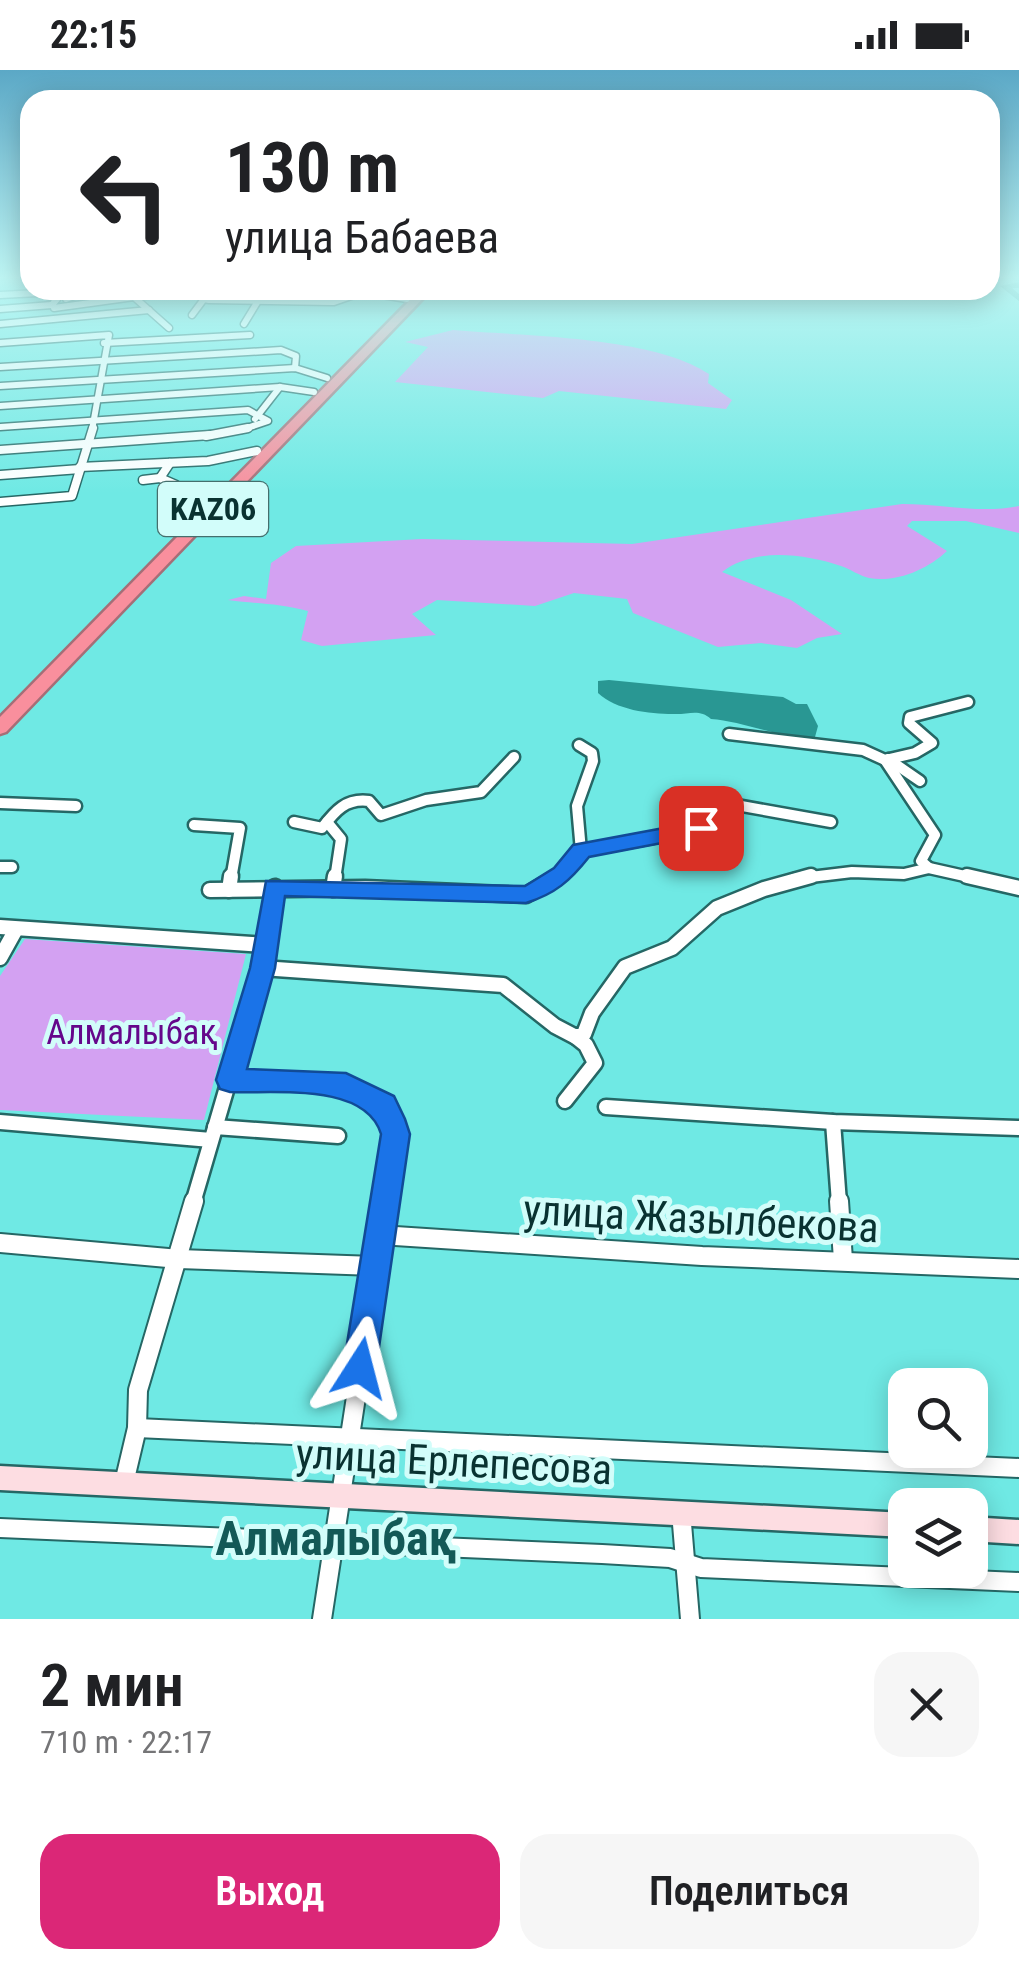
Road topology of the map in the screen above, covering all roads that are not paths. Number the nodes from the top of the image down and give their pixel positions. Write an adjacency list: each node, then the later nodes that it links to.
1 (108, 348): 4 (street)
2 (357, 348): 9 (highway, KАZ06)
3 (369, 348): 32 (highway, KАZ06)
4 (105, 360): 5 (street); 6 (street); 10 (street)
5 (0, 367)
6 (295, 368): 7 (street); 9 (street)
7 (258, 373): 8 (street); 10 (street)
8 (284, 378)
9 (327, 378): 14 (highway, KАZ06)
10 (100, 380): 11 (street); 15 (street)
11 (0, 386)
12 (279, 390): 13 (street); 14 (street); 15 (street); 17 (street)
13 (250, 392)
14 (314, 392): 22 (highway, KАZ06)
15 (96, 400): 16 (street); 18 (street)
16 (0, 406)
17 (260, 413): 18 (street); 20 (street)
18 (95, 421): 19 (street); 20 (street)
19 (0, 428)
20 (88, 444): 21 (street); 24 (street)
21 (0, 450)
22 (257, 451): 23 (street); 31 (highway, KАZ06)
23 (170, 463): 24 (street); 26 (street)
24 (80, 468): 25 (street); 29 (street)
25 (0, 475)
26 (160, 478): 27 (street); 28 (street)
27 (144, 480)
28 (176, 485)
29 (0, 502)
30 (968, 702): 36 (street)
31 (0, 710)
32 (0, 728)
33 (729, 734): 36 (street)
34 (579, 745): 46 (street)
35 (514, 757): 43 (street)
36 (887, 759): 37 (street); 47 (street)
37 (920, 781)
38 (675, 794): 39 (street)
39 (704, 797): 44 (street); 46 (street)
40 (0, 803): 41 (street)
41 (76, 806)
42 (294, 822): 43 (street)
43 (327, 822): 49 (street)
44 (832, 822)
45 (194, 825): 52 (street)
46 (582, 850): 49 (street)
47 (925, 864): 50 (street); 58 (street)
48 (275, 887): 49 (street); 52 (street); 55 (street)
49 (333, 888)
50 (1019, 888)
51 (210, 890): 52 (street)
52 (228, 890)
53 (0, 927): 54 (street)
54 (15, 931): 55 (street); 56 (street)
55 (265, 945): 57 (street)
56 (0, 958)
57 (262, 968): 58 (street); 59 (street)
58 (576, 1037): 60 (street)
59 (230, 1080): 65 (street); 67 (street)
60 (565, 1102)
61 (606, 1107): 63 (street)
62 (0, 1122): 65 (street)
63 (834, 1122): 64 (street); 70 (street)
64 (1019, 1128)
65 (213, 1133): 66 (street); 69 (street)
66 (338, 1136)
67 (380, 1236): 70 (street, улица Жазылбекова); 71 (street)
68 (0, 1243): 69 (street)
69 (178, 1259): 71 (street); 73 (street)
70 (843, 1260): 72 (street, улица Жазылбекова)
71 (375, 1266): 74 (street)
72 (1019, 1269)
73 (137, 1428): 74 (street); 77 (street)
74 (349, 1437): 75 (street); 78 (street)
75 (1019, 1468)
76 (0, 1478): 77 (main road, улица Ерлепесова)
77 (123, 1487): 78 (main road, улица Ерлепесова)
78 (340, 1495): 79 (main road, улица Ерлепесова); 84 (street)
79 (681, 1512): 80 (main road, улица Ерлепесова); 85 (street)
80 (888, 1524)
81 (0, 1528): 84 (street)
82 (988, 1530): 83 (main road)
83 (1019, 1532)
84 (334, 1545): 85 (street); 87 (street)
85 (686, 1563): 86 (street); 88 (street)
86 (1019, 1582)
87 (322, 1619)
88 (690, 1619)

